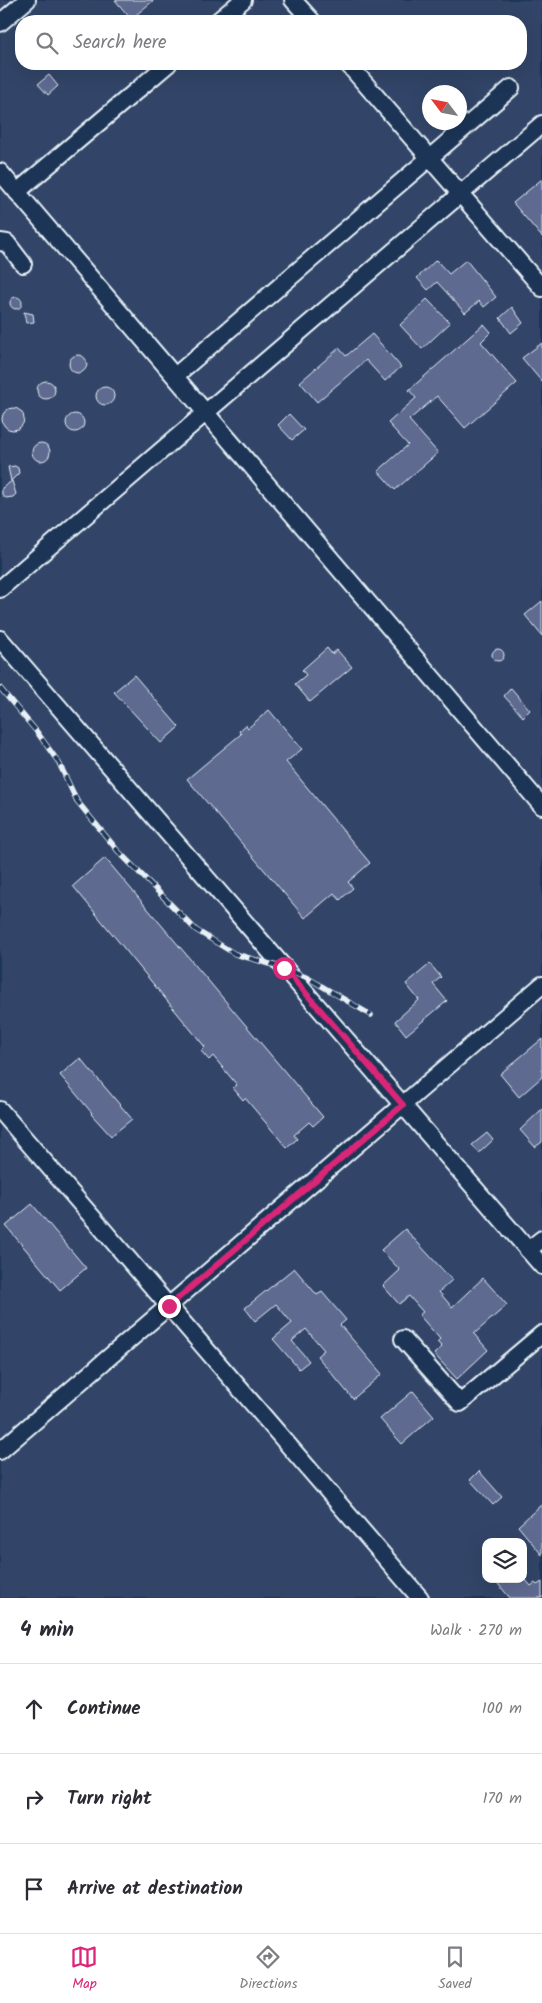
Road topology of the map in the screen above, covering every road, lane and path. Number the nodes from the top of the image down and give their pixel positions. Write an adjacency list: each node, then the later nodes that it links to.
1 (27, 0): 6 (lane)
2 (243, 0): 4 (lane)
3 (293, 0): 5 (lane)
4 (225, 15)
5 (307, 15)
6 (0, 24)
7 (161, 70): 13 (lane)
8 (353, 70): 11 (lane)
9 (511, 88): 11 (lane)
10 (542, 124): 14 (lane)
11 (430, 158): 14 (lane); 18 (lane)
12 (0, 172): 13 (lane)
13 (18, 192): 18 (lane)
14 (462, 194): 17 (lane); 19 (lane)
15 (0, 242): 16 (lane)
16 (24, 264)
17 (542, 288)
18 (175, 376): 19 (lane)
19 (205, 412): 20 (lane); 22 (lane)
20 (0, 589)
21 (0, 639): 24 (lane)
22 (542, 806)
23 (542, 985): 24 (lane)
24 (403, 1105): 27 (lane); 29 (lane)
25 (3, 1120): 29 (lane)
26 (542, 1239): 27 (lane)
27 (528, 1250): 28 (lane)
28 (542, 1266)
29 (169, 1306): 32 (lane); 33 (lane)
30 (542, 1334): 31 (lane)
31 (403, 1338)
32 (0, 1451)
33 (420, 1598)

